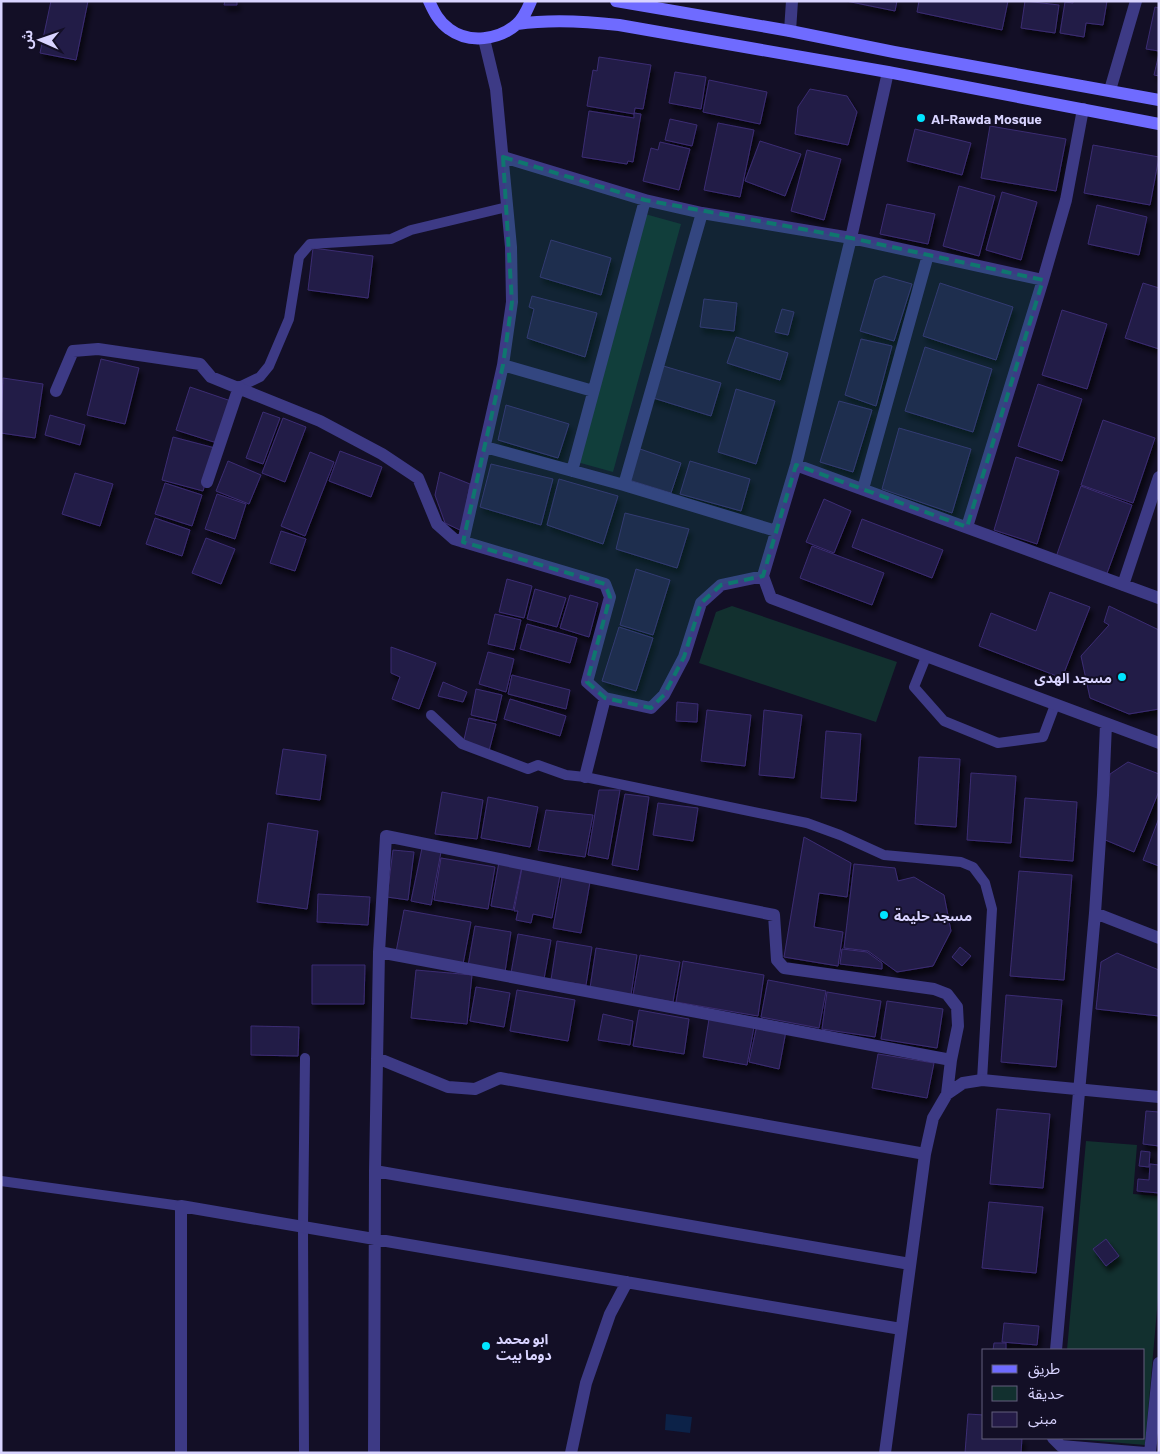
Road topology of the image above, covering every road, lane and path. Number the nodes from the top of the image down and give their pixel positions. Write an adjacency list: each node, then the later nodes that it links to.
1 (429, 1): 8 (main road)
2 (531, 1): 6 (main road)
3 (792, 1): 7 (street)
4 (1136, 1): 11 (street)
5 (619, 2): 7 (main road)
6 (517, 24): 8 (main road); 9 (main road)
7 (790, 31): 10 (main road)
8 (484, 39): 16 (street)
9 (888, 72): 13 (main road); 20 (street)
10 (1074, 84): 11 (main road); 13 (main road)
11 (1110, 90): 12 (main road)
12 (1159, 100)
13 (1069, 107): 14 (main road)
14 (1083, 109): 15 (main road); 22 (street)
15 (1159, 124)
16 (502, 157): 17 (street); 18 (street)
17 (645, 200): 19 (street); 25 (street)
18 (507, 207): 23 (street); 24 (lane)
19 (702, 213): 20 (street); 32 (street)
20 (851, 238): 21 (street); 28 (street)
21 (928, 255): 22 (street); 33 (street)
22 (1043, 280): 34 (street)
23 (503, 365): 25 (street); 27 (street)
24 (239, 387): 26 (street); 31 (street); 36 (street)
25 (594, 391): 29 (street)
26 (56, 392)
27 (485, 447): 29 (street); 36 (street)
28 (796, 465): 33 (street); 35 (street)
29 (572, 472): 32 (street)
30 (1159, 477): 38 (street)
31 (207, 482)
32 (624, 485): 35 (street)
33 (863, 489): 34 (street)
34 (966, 527): 38 (street)
35 (776, 531): 37 (street)
36 (463, 542): 41 (street)
37 (763, 576): 40 (street); 41 (street)
38 (1123, 585): 39 (street)
39 (1159, 598)
40 (926, 657): 42 (street); 42 (lane)
41 (606, 698): 46 (street)
42 (1055, 705): 44 (street)
43 (431, 715): 46 (lane)
44 (1106, 724): 45 (street); 47 (street)
45 (1159, 743)
46 (585, 777): 53 (lane)
47 (1095, 912): 48 (street); 54 (street)
48 (1159, 938)
49 (379, 952): 51 (street); 52 (street); 52 (street)
50 (305, 1058): 61 (lane)
51 (377, 1058): 57 (street); 58 (street)
52 (951, 1060): 55 (street)
53 (982, 1080): 54 (street); 55 (street)
54 (1079, 1089): 56 (street); 66 (street)
55 (947, 1094): 57 (street)
56 (1159, 1097)
57 (925, 1154): 63 (street)
58 (375, 1171): 62 (street); 63 (street)
59 (1, 1181): 60 (lane)
60 (181, 1206): 61 (street); 70 (street)
61 (303, 1227): 62 (street); 71 (lane)
62 (376, 1240): 64 (street); 72 (street)
63 (910, 1264): 65 (street)
64 (628, 1282): 65 (street); 73 (street)
65 (901, 1329): 74 (street)
66 (1056, 1349)
67 (1159, 1363): 76 (street)
68 (1054, 1439): 69 (street)
69 (1104, 1451): 75 (street)
70 (181, 1453)
71 (304, 1453)
72 (374, 1453)
73 (571, 1453)
74 (885, 1453)
75 (1145, 1453)
76 (1150, 1453)

